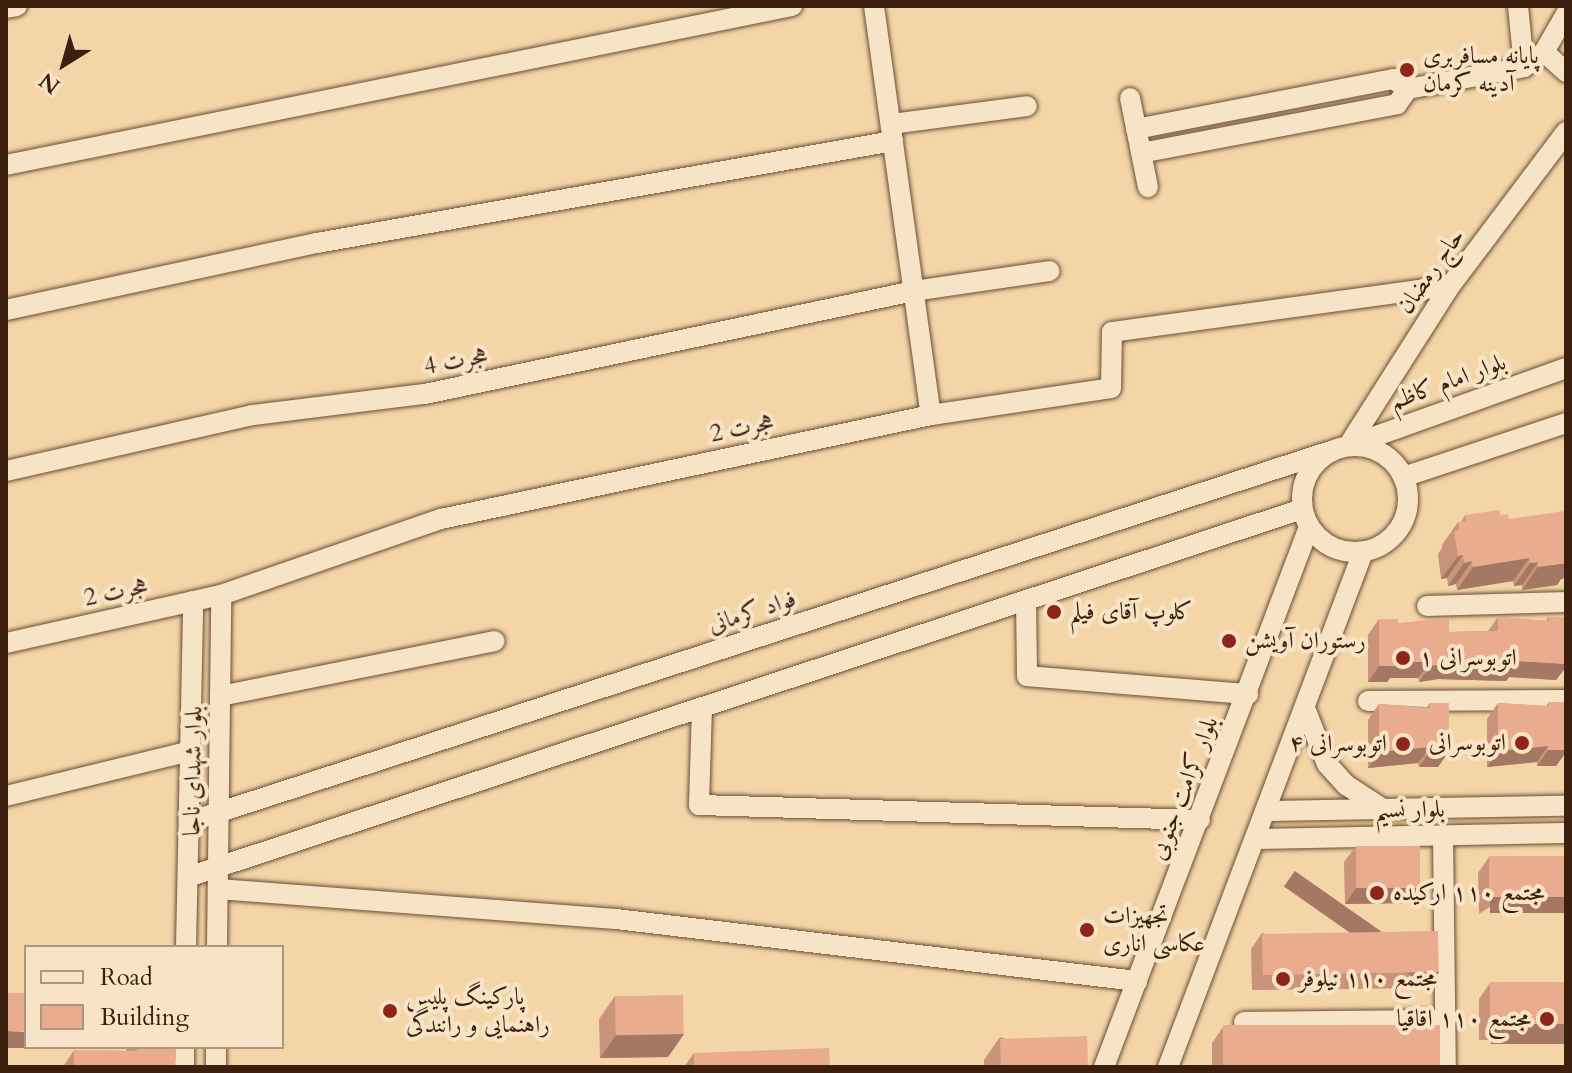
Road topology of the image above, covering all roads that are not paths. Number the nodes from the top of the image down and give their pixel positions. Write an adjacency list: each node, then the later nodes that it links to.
1 (17, 6): 5 (street)
2 (792, 6): 19 (street)
3 (874, 6): 16 (street)
4 (1518, 6): 8 (street)
5 (6, 8)
6 (1566, 14): 7 (street)
7 (1544, 52): 8 (street); 9 (street)
8 (1524, 67): 10 (street)
9 (1566, 72)
10 (1408, 89): 13 (street); 17 (street)
11 (1130, 98): 14 (street)
12 (1027, 106): 16 (street)
13 (1171, 122): 14 (street); 17 (street)
14 (1136, 129): 18 (street)
15 (1566, 132): 22 (street, حاج رمضان)
16 (892, 133): 23 (street); 24 (street)
17 (1175, 147): 18 (street)
18 (1141, 153): 20 (street)
19 (6, 165)
20 (1148, 187)
21 (1050, 271): 23 (street, هجرت 4)
22 (1450, 286): 26 (street, هجرت 2); 28 (street, حاج رمضان)
23 (914, 291): 26 (street); 29 (street, هجرت 4)
24 (6, 310)
25 (1566, 368): 28 (street, بلوار امام کاظم)
26 (931, 415): 33 (street, هجرت 2)
27 (1566, 423): 30 (street)
28 (1340, 448): 30 (street); 31 (street); 52 (street, فواد کرمانی)
29 (6, 471)
30 (1403, 477): 32 (street)
31 (1306, 518): 32 (street); 35 (street); 40 (street, بلوار کرامت جنوبی)
32 (1363, 552): 45 (street)
33 (221, 595): 34 (street, هجرت 2); 41 (street, بلوار شهدای ناجا)
34 (193, 601): 39 (street, هجرت 2); 46 (street, بلوار شهدای ناجا)
35 (1026, 601): 40 (street); 44 (street)
36 (1566, 602): 37 (street)
37 (1427, 606)
38 (495, 641): 41 (street)
39 (6, 643)
40 (1248, 694): 53 (street, بلوار کرامت جنوبی)
41 (220, 696): 52 (street, بلوار شهدای ناجا)
42 (1566, 700): 43 (street)
43 (1368, 701)
44 (702, 708): 53 (street); 59 (street)
45 (1305, 708): 49 (street); 51 (street)
46 (190, 751): 47 (street); 54 (street, بلوار شهدای ناجا)
47 (6, 796)
48 (1566, 806): 49 (street, بلوار نسیم)
49 (1383, 809): 50 (street, بلوار نسیم)
50 (1349, 810): 51 (street, بلوار نسیم); 57 (street)
51 (1266, 811): 58 (street)
52 (218, 812): 54 (street, فواد کرمانی); 59 (street, بلوار شهدای ناجا)
53 (1200, 820): 64 (street, بلوار کرامت جنوبی)
54 (189, 822): 60 (street, بلوار شهدای ناجا)
55 (1566, 833): 56 (street, بلوار نسیم)
56 (1443, 836): 57 (street, بلوار نسیم); 65 (street)
57 (1350, 837): 58 (street, بلوار نسیم)
58 (1255, 839): 68 (street)
59 (218, 867): 60 (street); 61 (street, بلوار شهدای ناجا)
60 (188, 877): 62 (street, بلوار شهدای ناجا)
61 (218, 889): 63 (street, بلوار شهدای ناجا); 64 (street)
62 (186, 945)
63 (217, 945)
64 (1137, 981): 67 (street, بلوار کرامت جنوبی)
65 (1446, 1020): 66 (street); 69 (street)
66 (1244, 1022)
67 (1104, 1067)
68 (1168, 1067)
69 (1446, 1067)

